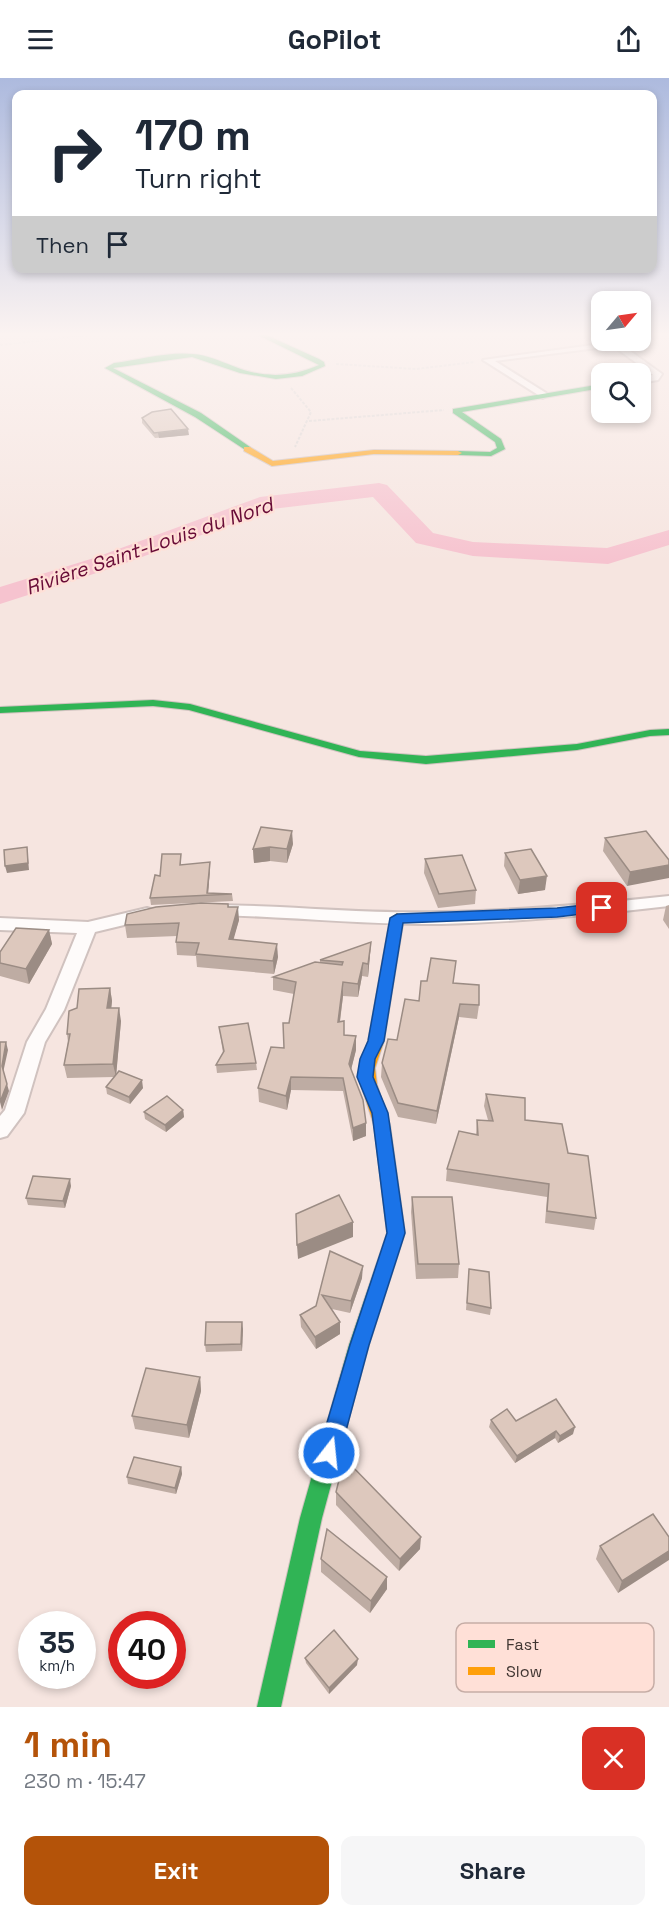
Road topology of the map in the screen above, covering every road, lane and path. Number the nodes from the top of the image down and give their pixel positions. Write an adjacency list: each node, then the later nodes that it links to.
1 (188, 410): 6 (street)
2 (310, 410): 5 (path)
3 (446, 410): 5 (path)
4 (457, 410): 6 (street)
5 (309, 421): 6 (path)
6 (290, 463)
7 (0, 711): 8 (street)
8 (669, 732)
9 (669, 901): 12 (street)
10 (202, 909): 12 (street)
11 (168, 911): 14 (street)
12 (397, 918): 16 (street)
13 (0, 924): 14 (street)
14 (88, 928): 15 (street)
15 (0, 1130)
16 (269, 1707)

